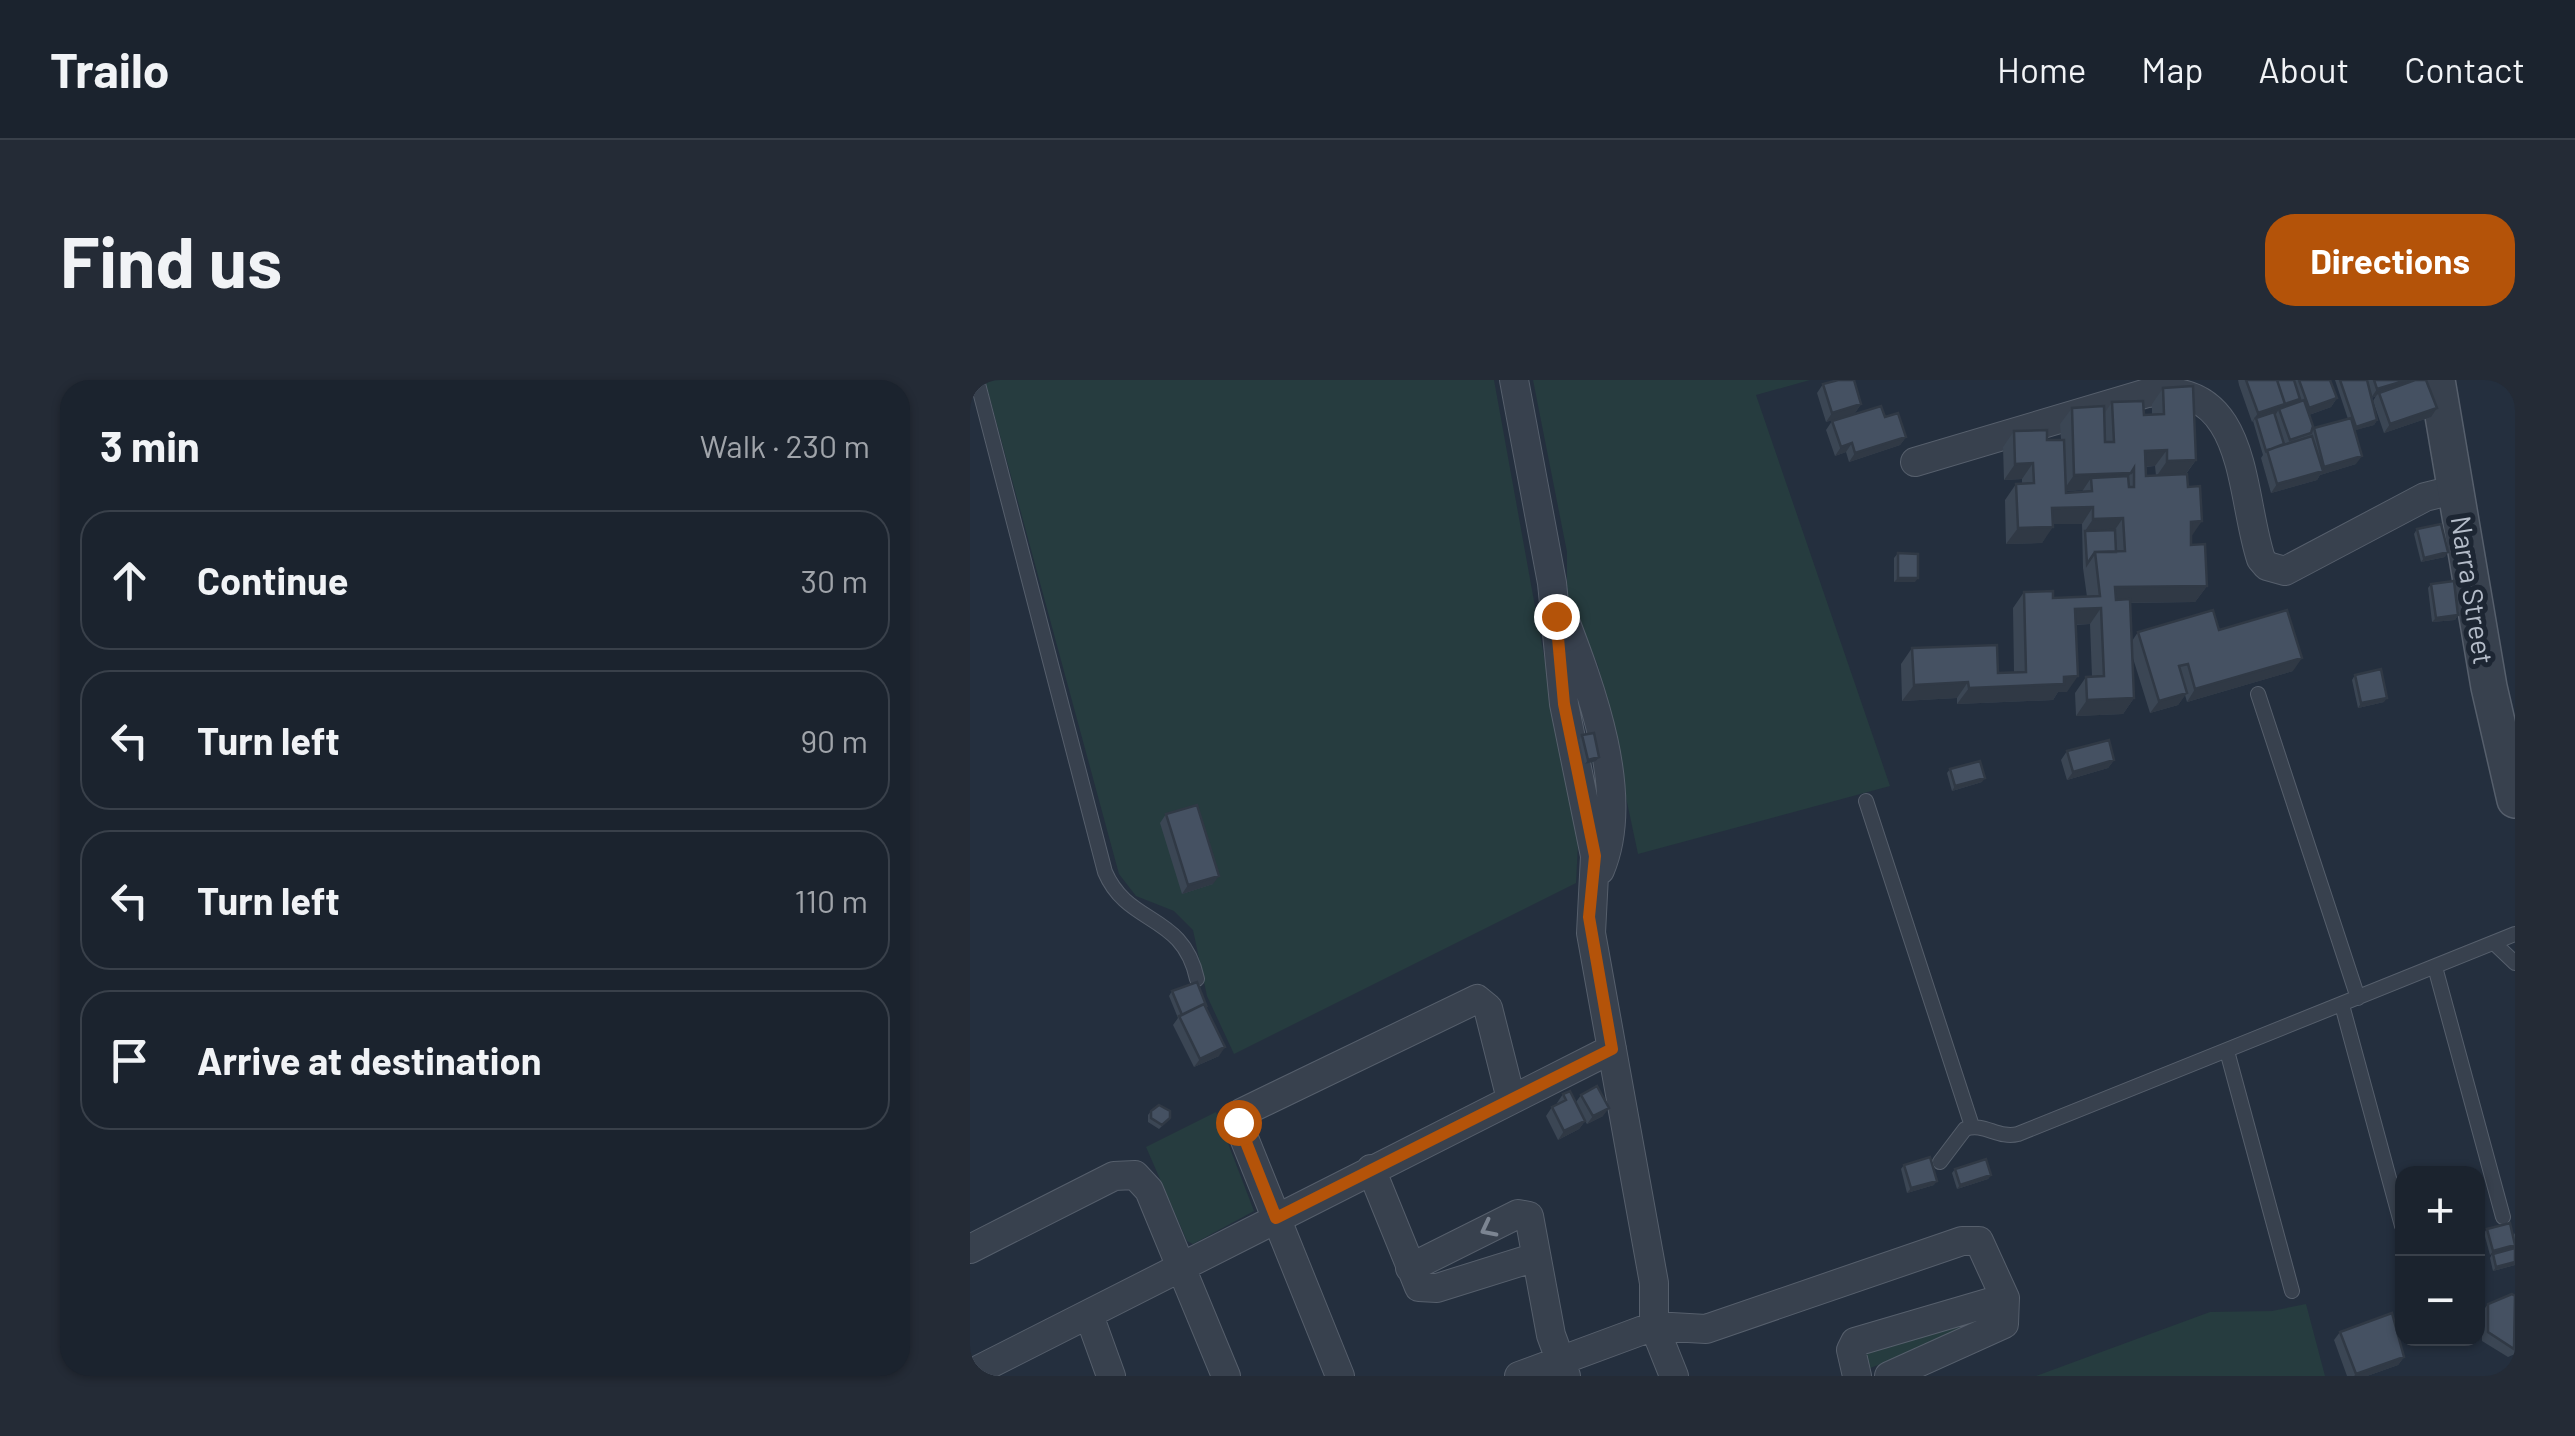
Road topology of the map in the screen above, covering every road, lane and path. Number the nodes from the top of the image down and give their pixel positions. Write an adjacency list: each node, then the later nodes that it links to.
1 (977, 380): 14 (lane)
2 (1514, 380): 17 (street)
3 (2437, 380): 5 (street, Narra Street)
4 (1915, 462): 5 (street)
5 (2457, 489): 7 (street, Narra Street)
6 (2258, 694): 15 (lane)
7 (2507, 733): 8 (street, Narra Street)
8 (2515, 800)
9 (1866, 801): 20 (lane)
10 (2515, 934): 11 (lane)
11 (2494, 944): 12 (lane); 13 (lane)
12 (2515, 963)
13 (2435, 967): 15 (lane); 24 (lane)
14 (1198, 979)
15 (2358, 998): 16 (lane)
16 (2342, 1005): 18 (lane); 23 (lane)
17 (1612, 1049): 19 (street); 33 (street)
18 (2226, 1051): 20 (lane); 30 (lane)
19 (1511, 1099): 22 (street); 25 (street)
20 (1972, 1126): 21 (lane)
21 (1940, 1162)
22 (1371, 1169): 25 (street); 29 (street)
23 (2395, 1200)
24 (2503, 1217)
25 (1276, 1218): 28 (street); 38 (street)
26 (970, 1249): 28 (street)
27 (1536, 1257): 29 (street); 29 (street, one-way to 29); 34 (street)
28 (1184, 1268): 32 (street); 37 (street)
29 (1410, 1268)
30 (2292, 1291)
31 (2006, 1298): 33 (street); 41 (street); 42 (street)
32 (1089, 1315): 35 (street); 36 (street)
33 (1654, 1326): 34 (street); 40 (street)
34 (1563, 1369): 39 (street)
35 (970, 1374)
36 (1111, 1376)
37 (1226, 1376)
38 (1340, 1376)
39 (1518, 1376)
40 (1674, 1376)
41 (1857, 1376)
42 (1889, 1376)

